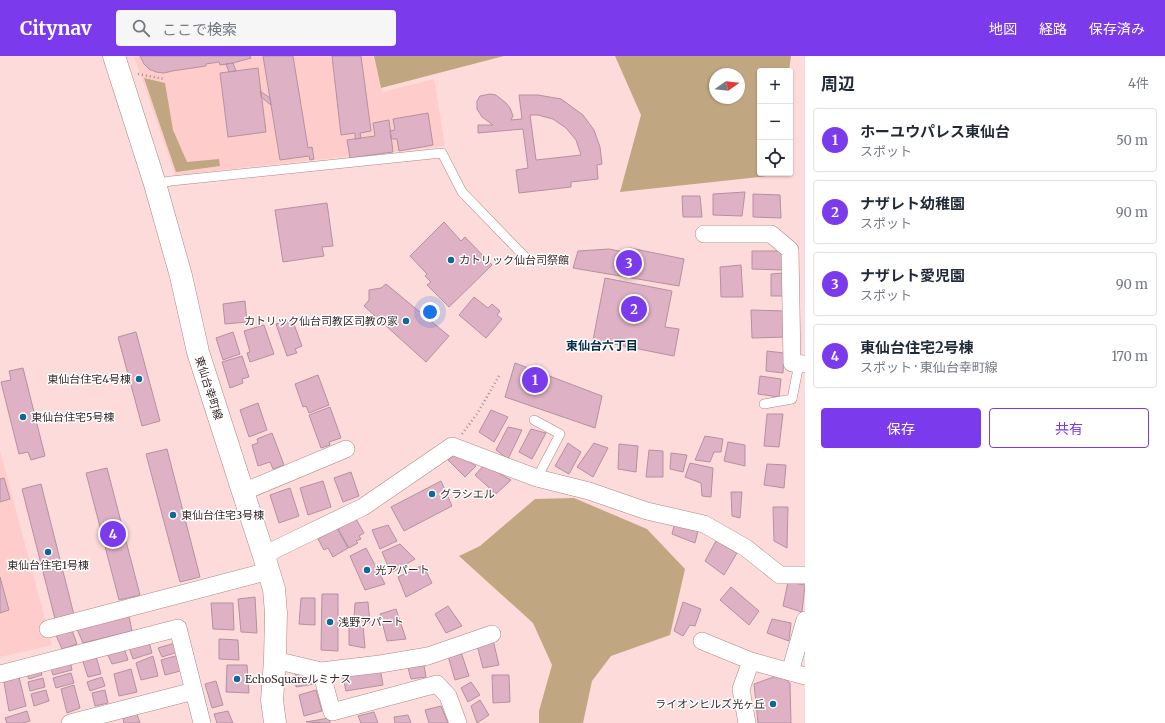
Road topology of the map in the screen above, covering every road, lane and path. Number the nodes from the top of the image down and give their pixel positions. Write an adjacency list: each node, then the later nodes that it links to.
1 (114, 56): 4 (street, 東仙台幸町線)
2 (134, 73): 3 (path)
3 (164, 79)
4 (155, 184): 6 (lane); 14 (street, 東仙台幸町線)
5 (704, 234): 7 (street)
6 (525, 257)
7 (802, 364): 9 (lane)
8 (499, 376): 11 (path)
9 (764, 404)
10 (534, 420): 13 (lane)
11 (452, 446): 13 (street); 15 (street)
12 (346, 449): 14 (street)
13 (537, 478): 16 (street)
14 (243, 492): 15 (street, 東仙台幸町線)
15 (267, 563): 18 (street); 21 (street, 東仙台幸町線)
16 (805, 575)
17 (805, 620): 25 (street)
18 (48, 629)
19 (492, 634): 23 (street)
20 (702, 641): 22 (street)
21 (275, 660): 23 (street); 29 (street, 東仙台幸町線)
22 (751, 661): 25 (street); 31 (street)
23 (321, 671): 30 (street)
24 (0, 674): 26 (street)
25 (797, 674)
26 (194, 691): 27 (street); 28 (street)
27 (70, 723)
28 (202, 723)
29 (275, 723)
30 (458, 723)
31 (747, 723)

